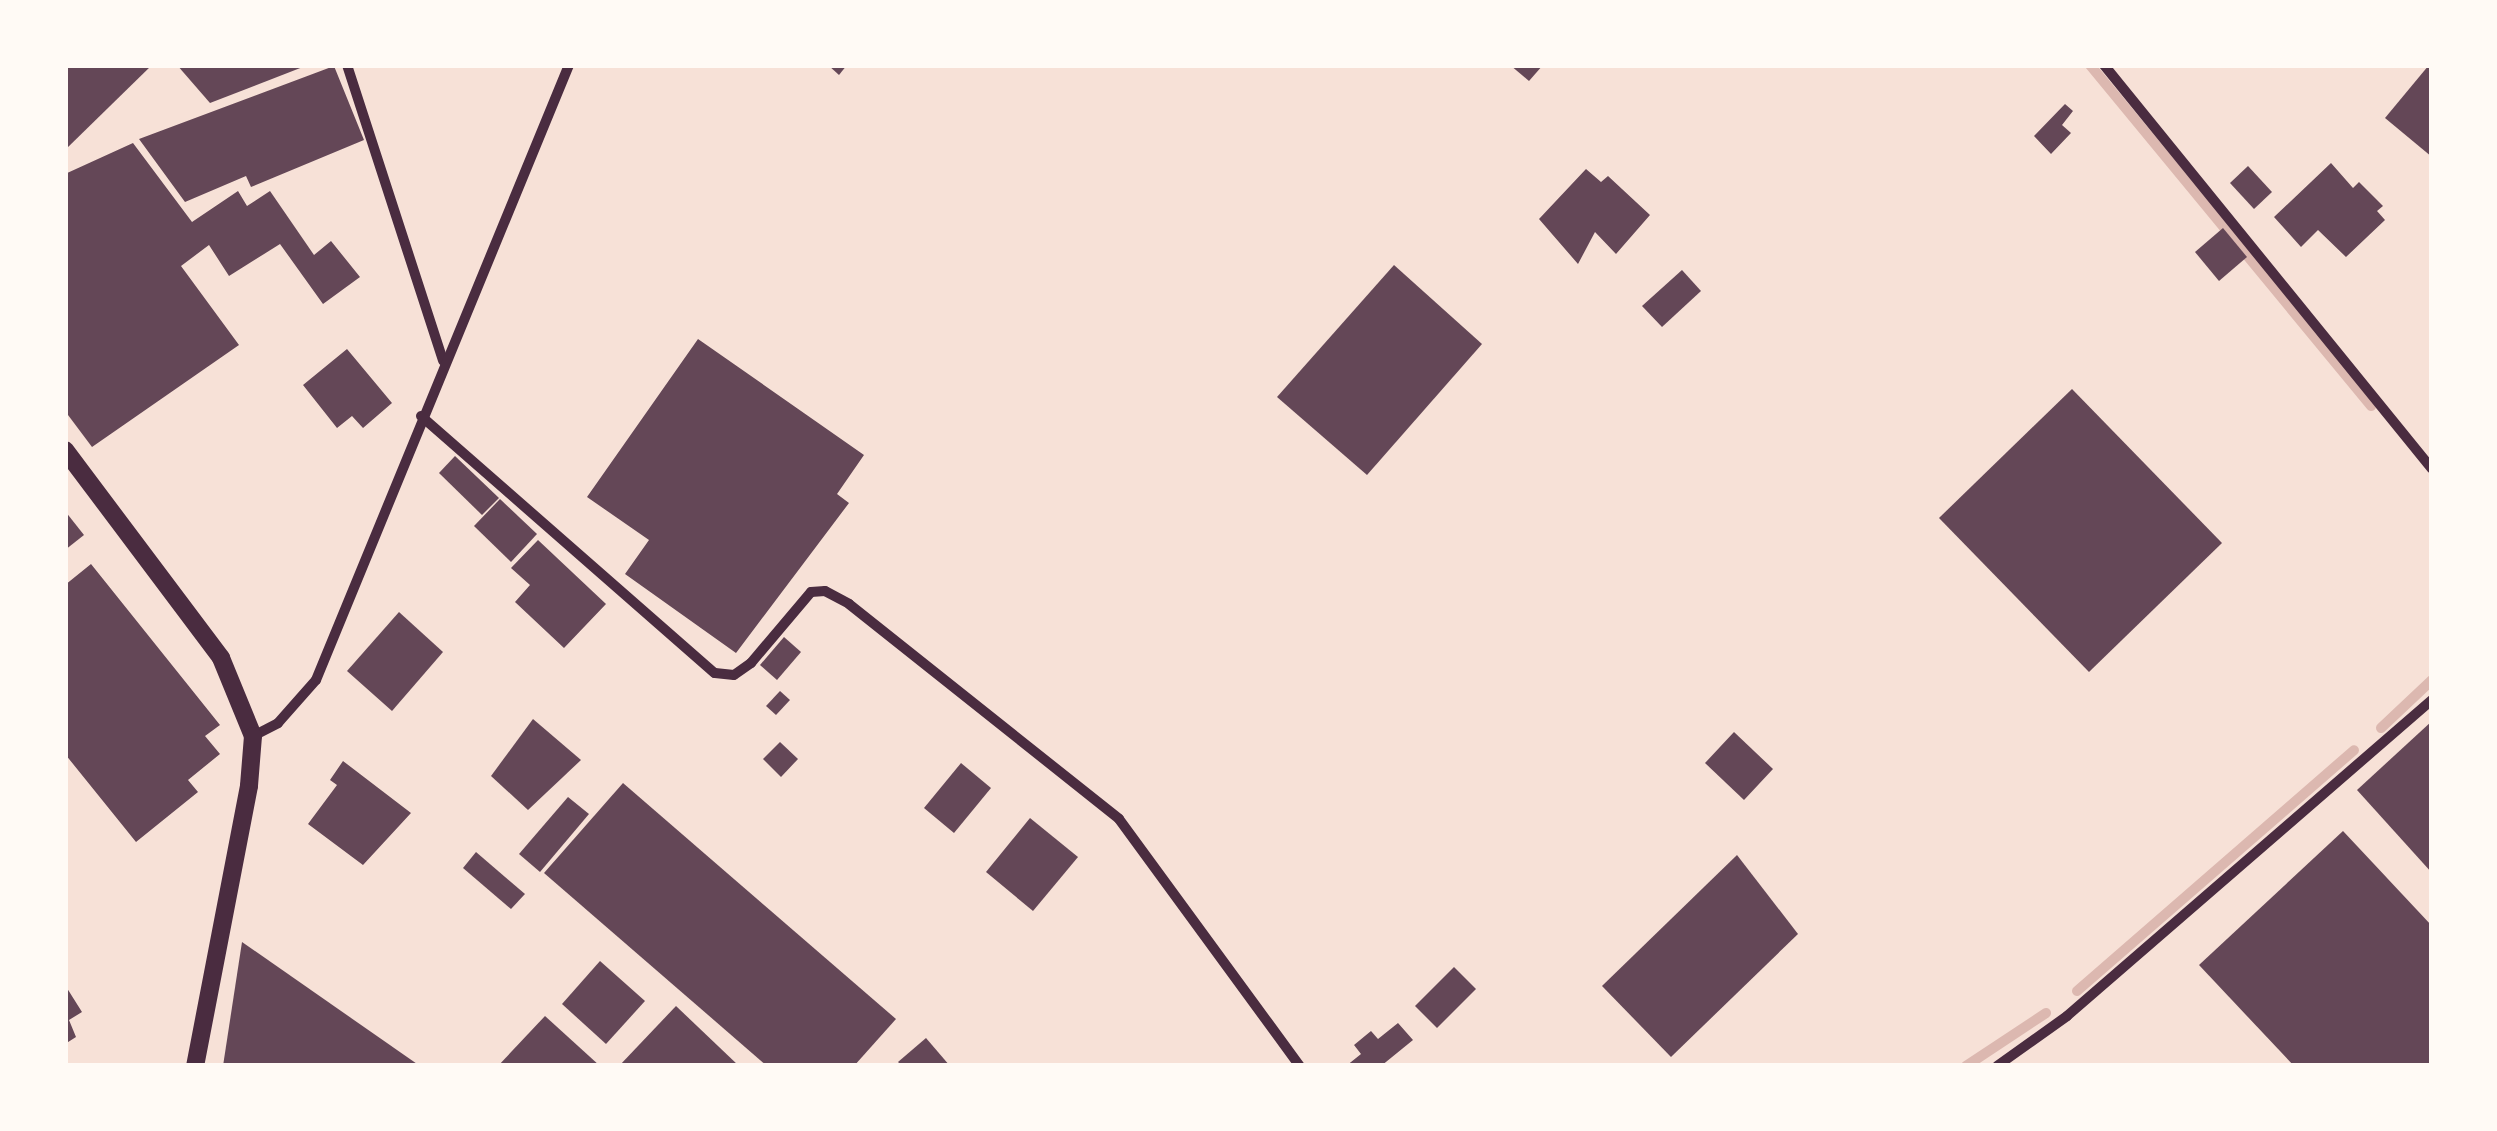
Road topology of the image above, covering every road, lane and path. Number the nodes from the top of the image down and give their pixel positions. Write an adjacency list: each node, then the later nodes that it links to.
1 (347, 65): 4 (street)
2 (569, 65): 4 (street)
3 (2104, 65): 7 (street)
4 (443, 361): 5 (street)
5 (421, 416): 9 (street); 11 (street)
6 (65, 450): 9 (street)
7 (2432, 469)
8 (2432, 700): 12 (street)
9 (253, 736): 10 (street)
10 (195, 1066)
11 (1300, 1066)
12 (1997, 1066)

